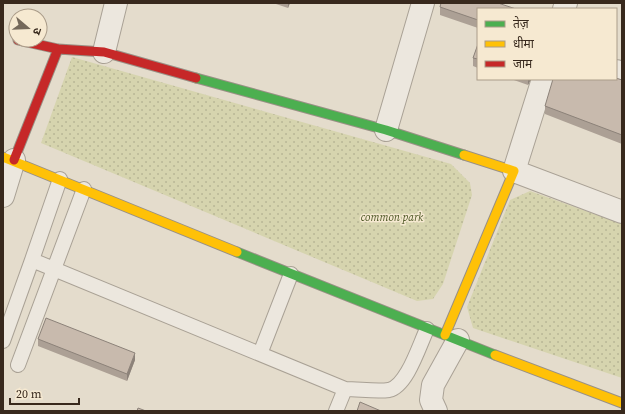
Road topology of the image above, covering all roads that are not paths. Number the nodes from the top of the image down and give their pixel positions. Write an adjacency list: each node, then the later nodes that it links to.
1 (116, 3): 5 (street)
2 (423, 3): 7 (street)
3 (48, 47): 4 (street)
4 (58, 49): 5 (street); 8 (street)
5 (104, 52): 7 (street)
6 (542, 80): 9 (street)
7 (386, 130): 9 (street)
8 (9, 159): 10 (street); 12 (street)
9 (514, 171): 13 (street); 18 (street)
10 (60, 179): 11 (street); 14 (lane)
11 (84, 189): 15 (lane); 16 (street)
12 (3, 196)
13 (622, 212)
14 (32, 260): 15 (lane); 19 (lane)
15 (55, 269): 20 (lane); 21 (lane)
16 (291, 274): 17 (street); 20 (lane)
17 (427, 329): 18 (street); 22 (lane)
18 (451, 338): 23 (street); 24 (street)
19 (3, 340)
20 (260, 354): 22 (lane)
21 (18, 365)
22 (345, 389): 25 (lane)
23 (622, 403)
24 (438, 409)
25 (336, 411)

